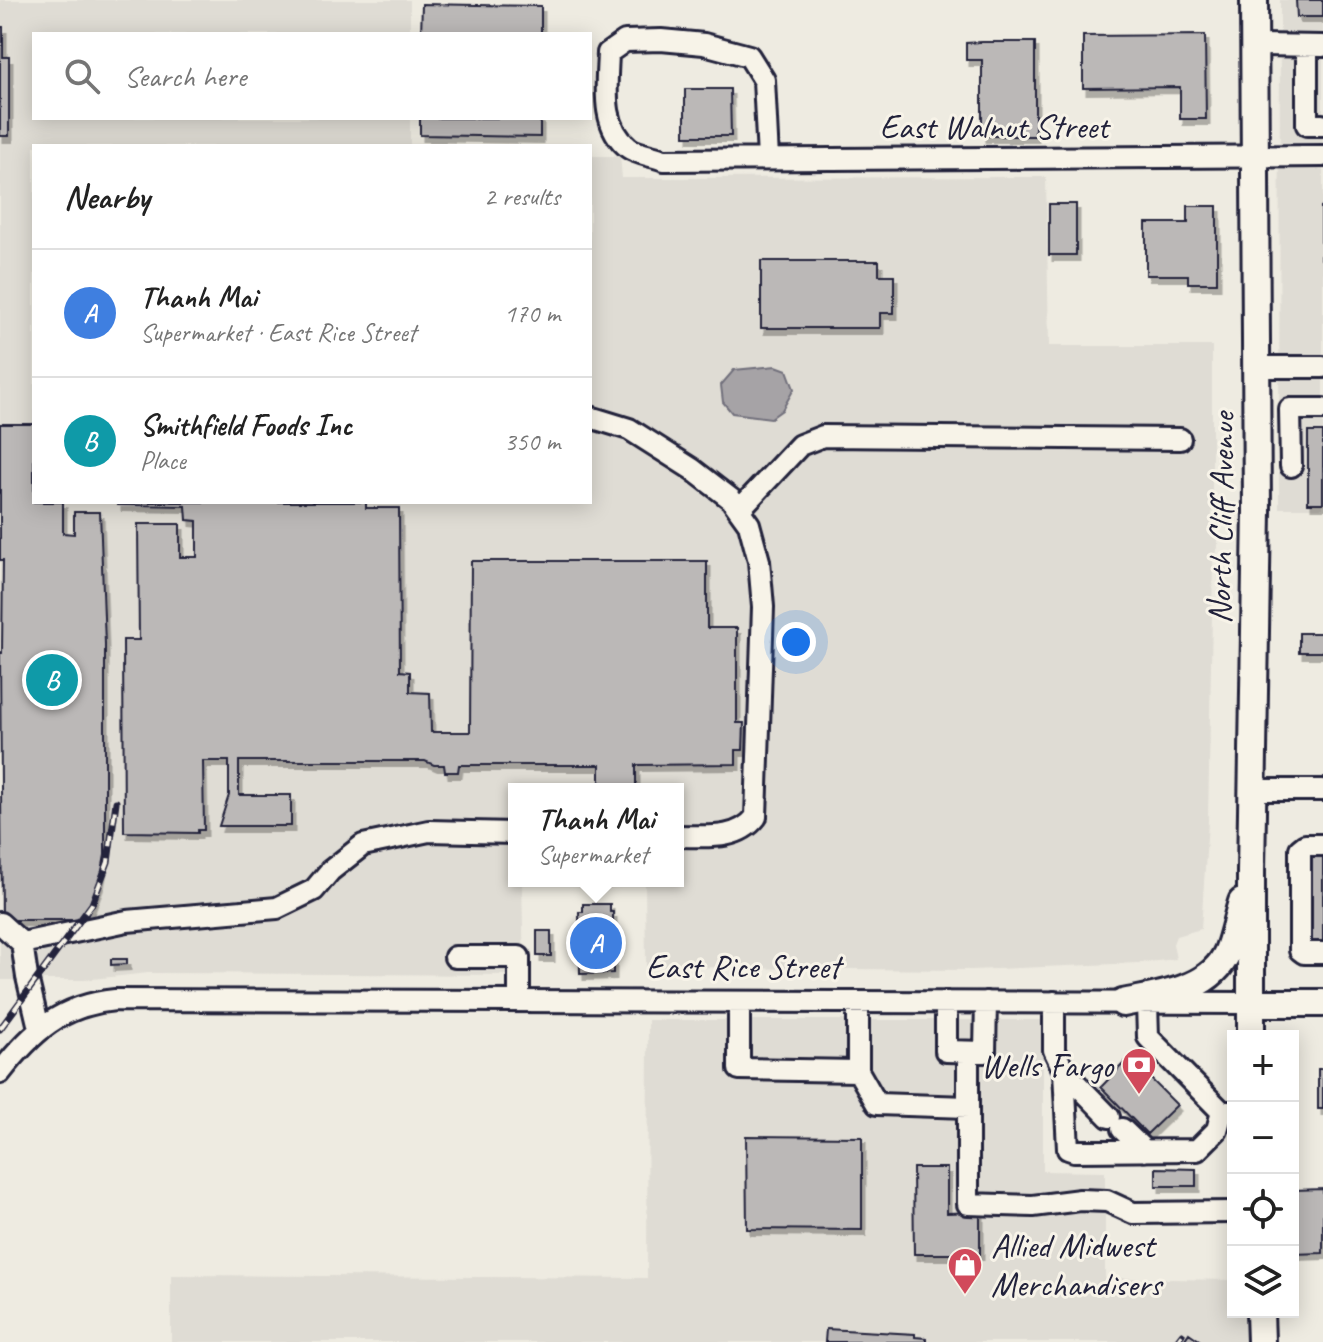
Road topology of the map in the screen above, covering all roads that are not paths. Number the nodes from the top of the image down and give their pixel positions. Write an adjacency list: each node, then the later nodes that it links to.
1 (1254, 0): 2 (main road, North Cliff Avenue)
2 (1254, 45): 3 (street); 5 (main road, North Cliff Avenue)
3 (1315, 46): 4 (street)
4 (1322, 125): 6 (street)
5 (1255, 156): 6 (street, East Walnut Street); 7 (street, East Walnut Street); 8 (main road, North Cliff Avenue)
6 (1323, 156)
7 (768, 159): 7 (street, East Walnut Street)
8 (1257, 367): 9 (street); 15 (main road, North Cliff Avenue)
9 (1323, 367)
10 (1323, 409): 13 (street)
11 (592, 418): 14 (street)
12 (1180, 439): 14 (street)
13 (1291, 466)
14 (739, 510): 18 (street)
15 (1252, 790): 16 (street); 20 (main road, North Cliff Avenue)
16 (1323, 790)
17 (508, 833): 22 (street)
18 (684, 836)
19 (1323, 845): 23 (street)
20 (1251, 872): 31 (main road); 32 (main road, North Cliff Avenue)
21 (0, 923): 22 (street)
22 (22, 943): 34 (street)
23 (1323, 953)
24 (455, 957): 25 (street)
25 (519, 1001): 26 (street, East Rice Street); 34 (street, East Rice Street)
26 (739, 1002): 27 (street, East Rice Street); 37 (street)
27 (858, 1002): 28 (street, East Rice Street); 37 (street)
28 (946, 1002): 29 (street, East Rice Street); 36 (street)
29 (986, 1002): 30 (street, East Rice Street); 36 (street)
30 (1054, 1002): 31 (street, East Rice Street); 38 (street)
31 (1135, 1003): 32 (street, East Rice Street); 41 (street)
32 (1250, 1003): 33 (main road, East Rice Street); 35 (main road, North Cliff Avenue)
33 (1323, 1003)
34 (39, 1028): 39 (street)
35 (1251, 1030)
36 (968, 1052): 40 (street)
37 (858, 1071): 40 (street)
38 (1064, 1071): 42 (street); 42 (street)
39 (0, 1073)
40 (968, 1107): 43 (street)
41 (1227, 1112): 42 (street)
42 (1145, 1151)
43 (1227, 1212)
44 (1260, 1318): 45 (main road)
45 (1261, 1342)

